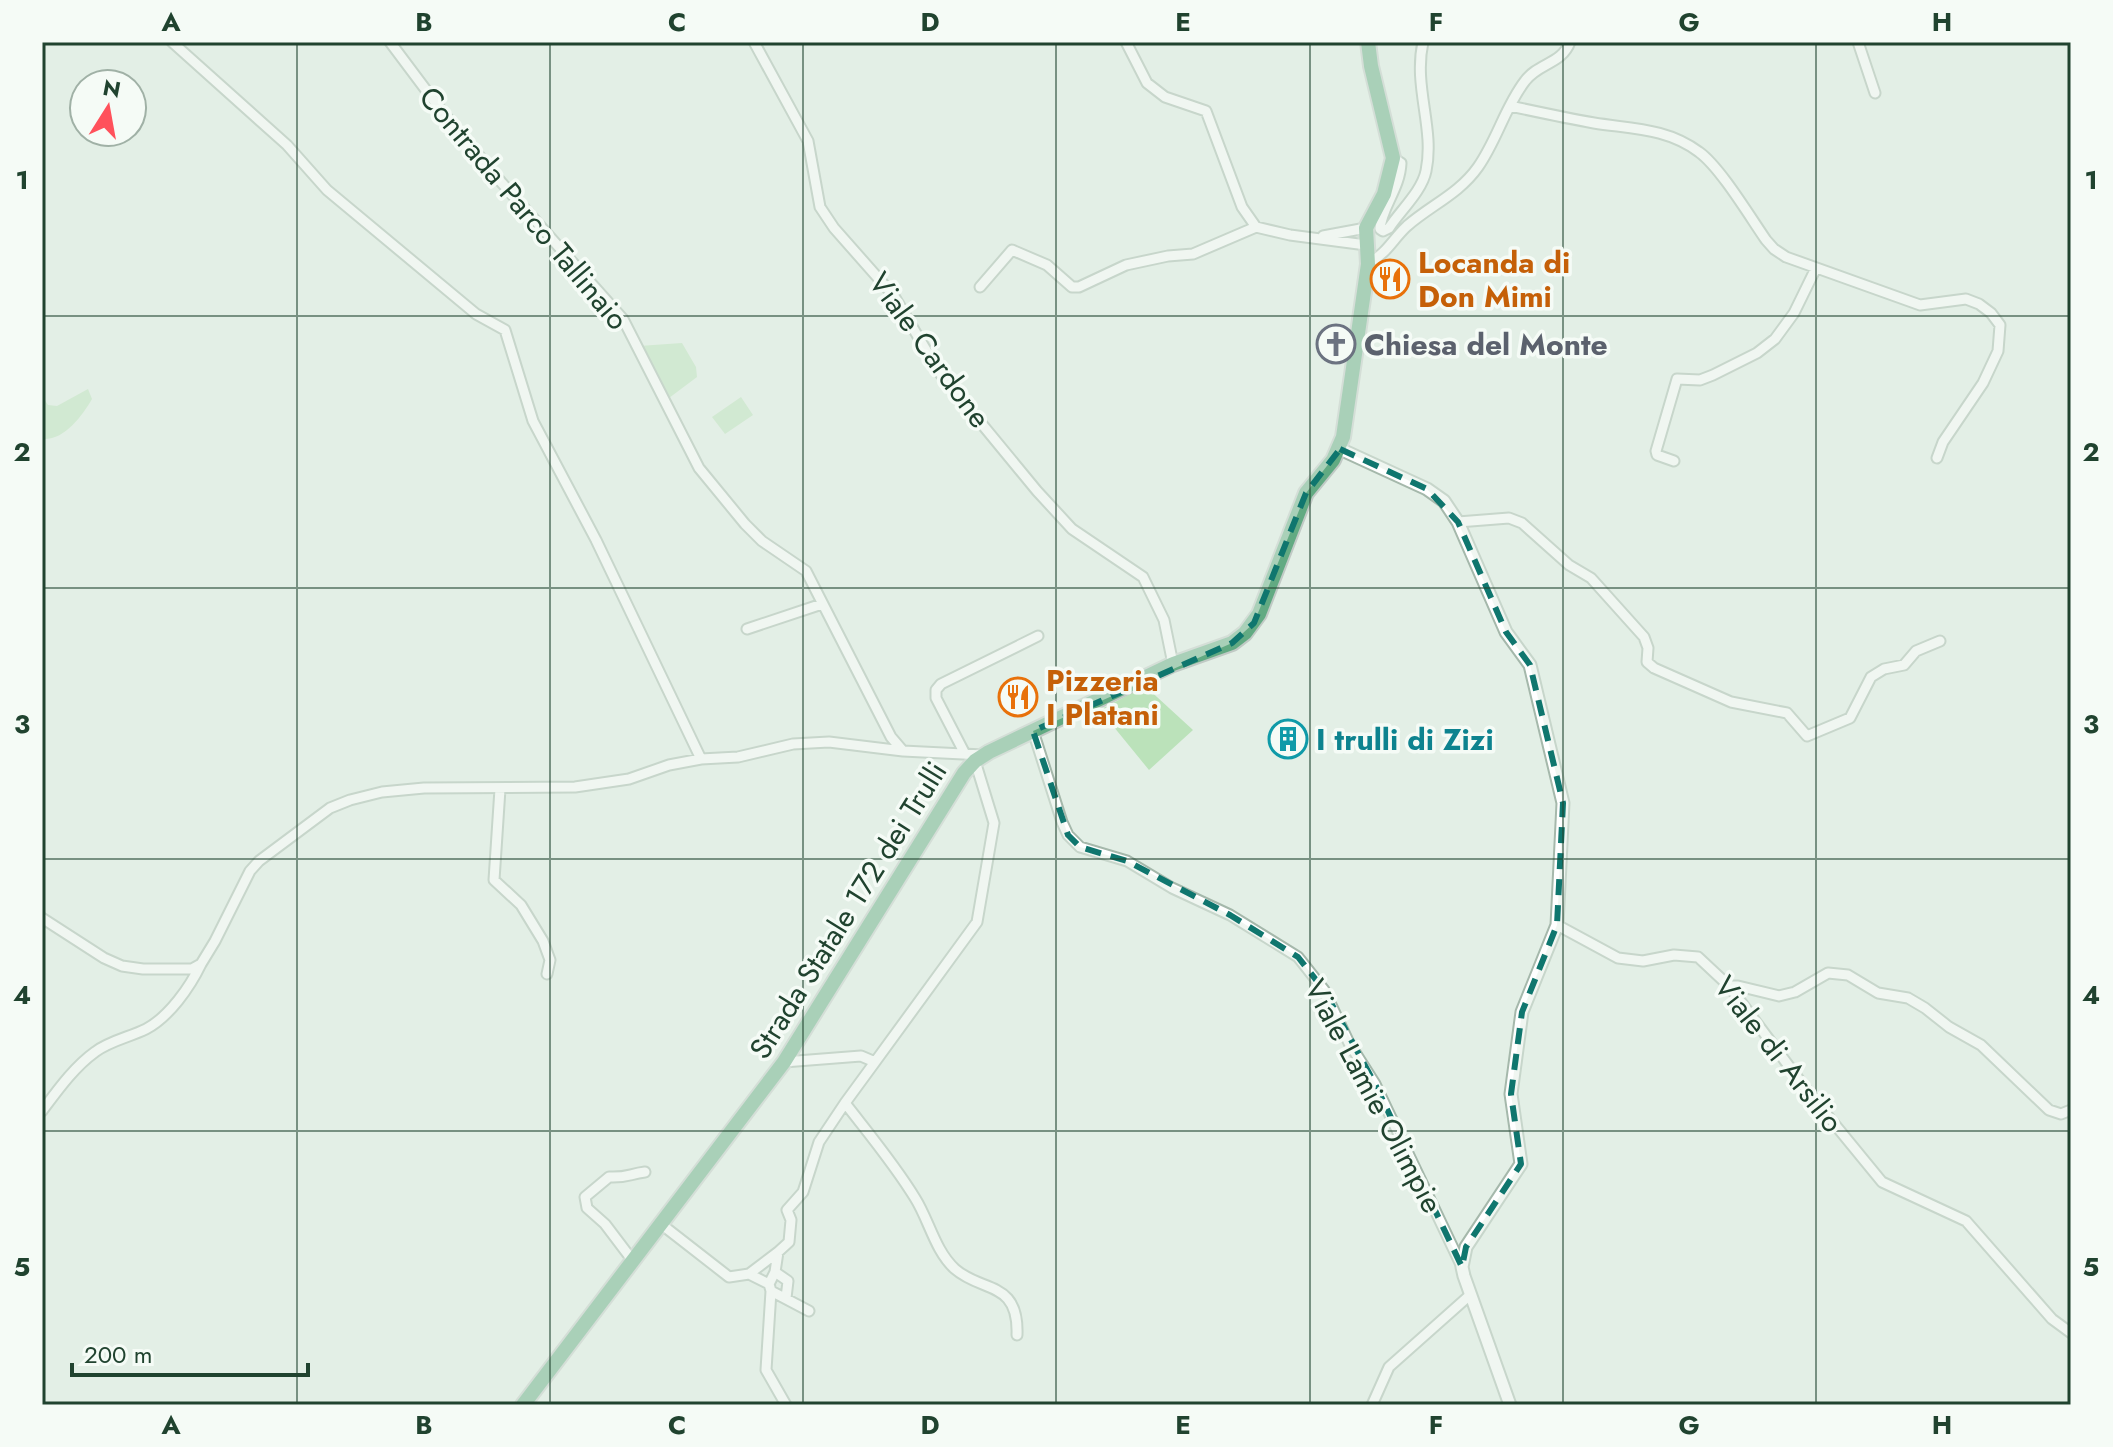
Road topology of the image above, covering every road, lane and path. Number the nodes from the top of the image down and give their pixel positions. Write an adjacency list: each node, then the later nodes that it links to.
1 (172, 42): 31 (street)
2 (390, 42): 23 (street, Contrada Parco Tallinaio)
3 (754, 42): 27 (street, Viale Cardone)
4 (1126, 42): 12 (street)
5 (1368, 42): 11 (main road, Strada Statale 172 dei Trulli)
6 (1423, 42): 11 (street)
7 (1570, 42): 10 (street)
8 (1858, 42): 9 (street)
9 (1875, 93)
10 (1510, 106): 16 (street); 17 (street)
11 (1393, 158): 13 (main road, Strada Statale 172 dei Trulli)
12 (1256, 227): 14 (street); 18 (street)
13 (1366, 228): 14 (street); 15 (main road, Strada Statale 172 dei Trulli)
14 (1315, 238): 15 (street)
15 (1366, 245): 16 (main road, Strada Statale 172 dei Trulli)
16 (1368, 264): 19 (main road, Strada Statale 172 dei Trulli)
17 (1816, 268): 20 (street); 21 (street)
18 (980, 287)
19 (1340, 449): 22 (street); 27 (main road, Strada Statale 172 dei Trulli)
20 (1937, 458)
21 (1674, 461)
22 (1458, 522): 26 (street); 34 (street)
23 (822, 604): 24 (street); 29 (street, Contrada Parco Tallinaio)
24 (747, 629)
25 (1038, 636): 30 (street)
26 (1940, 641)
27 (1173, 664): 28 (main road, Strada Statale 172 dei Trulli)
28 (1033, 731): 30 (main road, Strada Statale 172 dei Trulli); 47 (street, Viale Lamie Olimpie)
29 (903, 751): 30 (street); 31 (street)
30 (974, 757): 38 (main road, Strada Statale 172 dei Trulli); 39 (street)
31 (701, 759): 32 (street)
32 (500, 789): 35 (street); 36 (street)
33 (42, 918): 35 (street)
34 (1557, 925): 37 (street, Viale di Arsilio); 47 (street)
35 (201, 964): 42 (street)
36 (547, 974)
37 (1729, 986): 41 (street); 54 (street, Viale di Arsilio)
38 (784, 1062): 39 (street); 44 (main road, Strada Statale 172 dei Trulli)
39 (875, 1062): 40 (street)
40 (845, 1103): 45 (street); 55 (street)
41 (2071, 1110)
42 (42, 1111)
43 (645, 1172): 46 (street)
44 (661, 1224): 46 (main road, Strada Statale 172 dei Trulli); 49 (street)
45 (778, 1252): 48 (street); 49 (street)
46 (633, 1261): 56 (main road, Strada Statale 172 dei Trulli)
47 (1462, 1267): 51 (street, Viale Lamie Olimpie)
48 (775, 1272): 50 (street); 52 (street)
49 (749, 1274): 50 (street)
50 (770, 1287): 52 (street); 57 (street)
51 (1470, 1295): 58 (street); 59 (street, Viale Lamie Olimpie)
52 (786, 1298): 53 (street)
53 (809, 1311)
54 (2071, 1333)
55 (1017, 1335)
56 (523, 1405)
57 (786, 1405)
58 (1372, 1405)
59 (1510, 1405)

